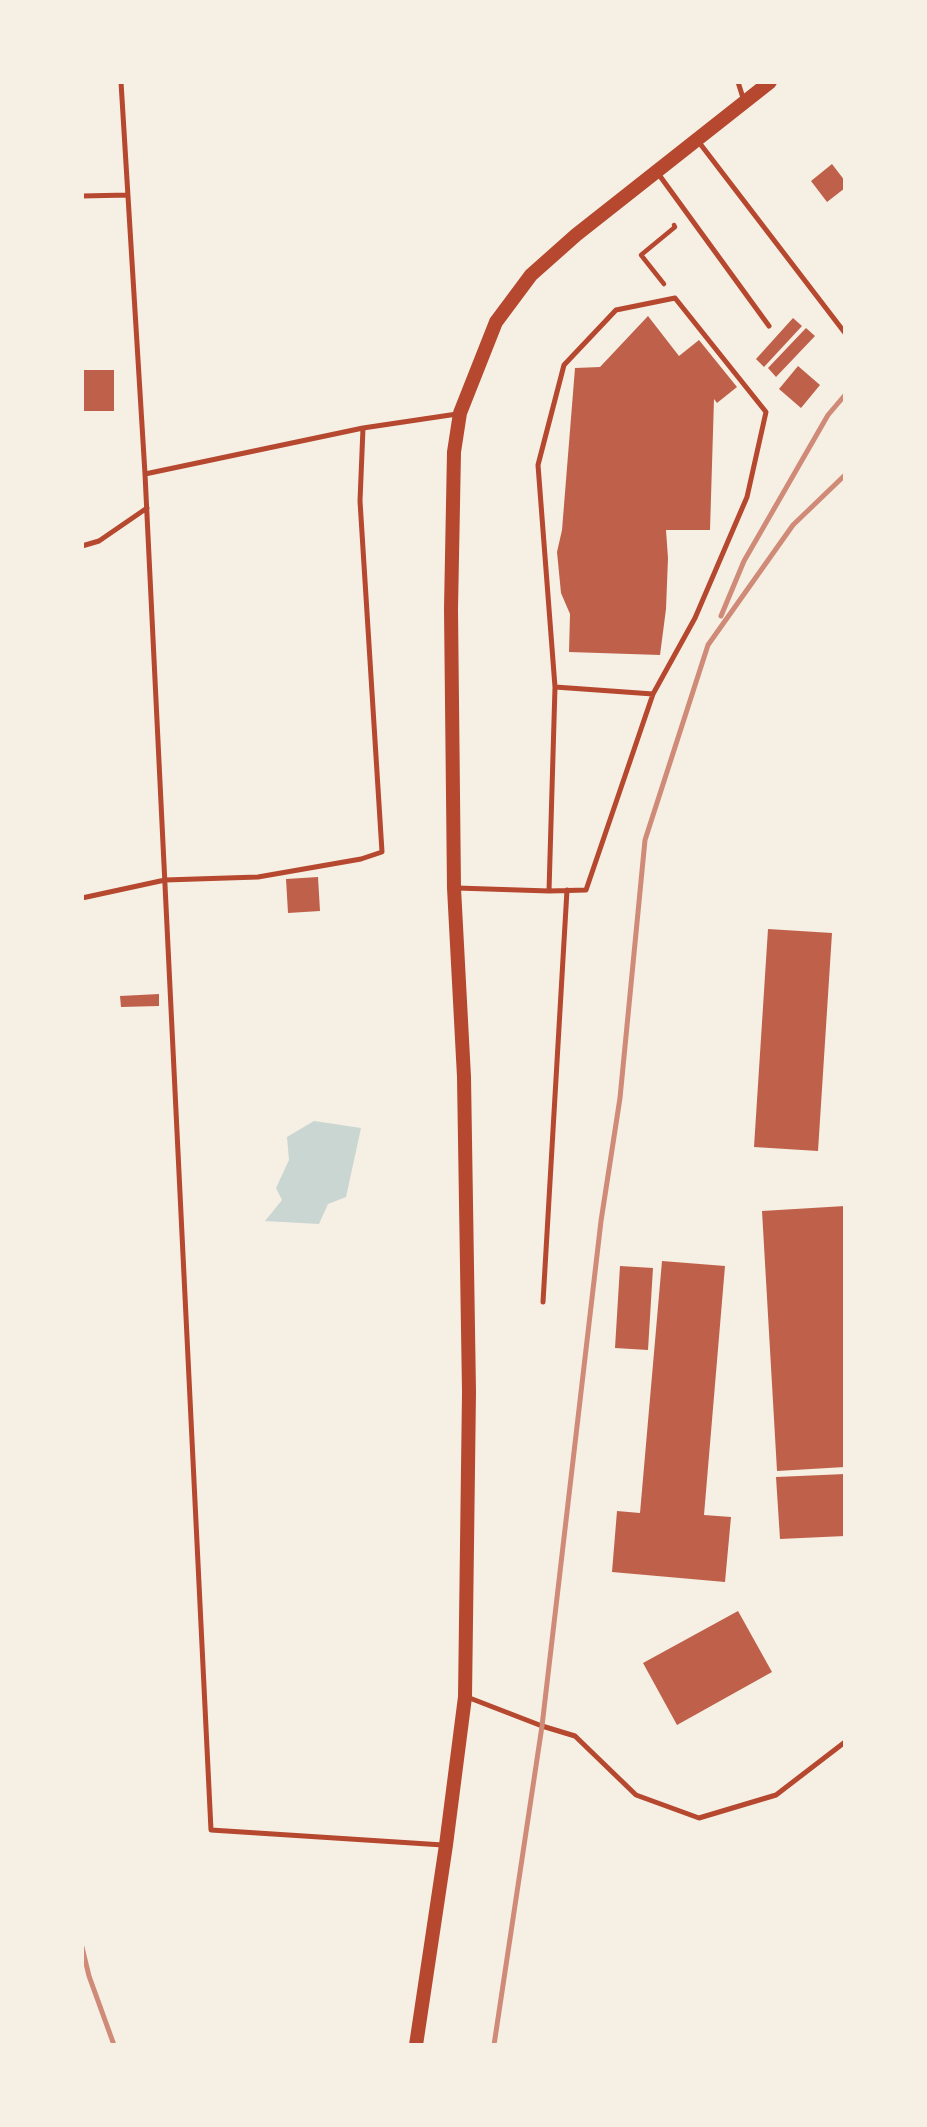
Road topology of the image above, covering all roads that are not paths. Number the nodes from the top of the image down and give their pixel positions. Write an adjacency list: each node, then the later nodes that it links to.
1 (121, 82): 7 (lane)
2 (738, 82): 4 (lane)
3 (770, 82): 4 (main road)
4 (744, 101): 5 (main road)
5 (697, 140): 6 (main road); 10 (lane)
6 (657, 172): 9 (lane); 11 (main road)
7 (128, 195): 8 (lane); 13 (lane)
8 (82, 196)
9 (769, 326)
10 (845, 333)
11 (460, 413): 12 (lane); 19 (main road)
12 (363, 428): 13 (lane); 18 (lane)
13 (145, 474): 14 (lane)
14 (147, 508): 15 (lane); 18 (lane)
15 (82, 546)
16 (555, 687): 17 (lane); 17 (lane); 21 (lane)
17 (653, 694): 20 (lane)
18 (165, 880): 22 (lane); 26 (lane)
19 (454, 888): 21 (lane); 24 (main road)
20 (567, 890): 21 (lane); 23 (lane)
21 (548, 891)
22 (82, 898)
23 (543, 1302)
24 (465, 1697): 25 (lane); 26 (main road)
25 (845, 1742)
26 (446, 1845): 27 (main road)
27 (416, 2045)

